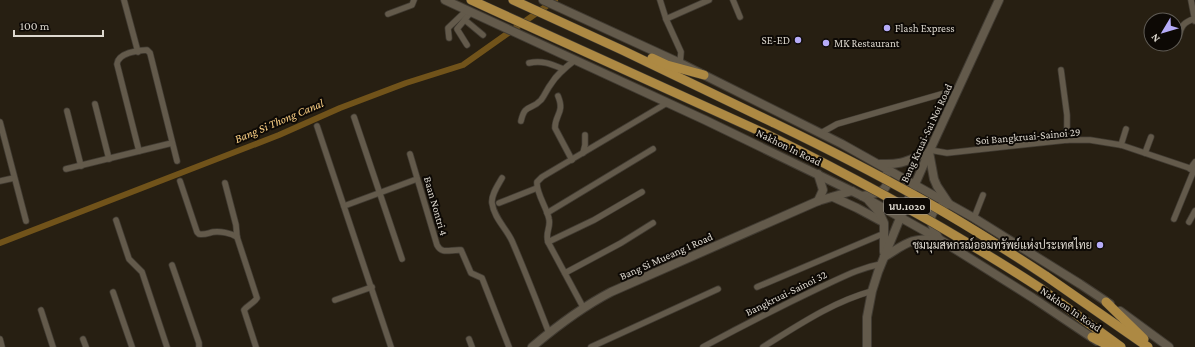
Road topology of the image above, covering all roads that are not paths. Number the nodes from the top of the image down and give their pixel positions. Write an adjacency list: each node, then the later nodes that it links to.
1 (124, 0): 23 (street)
2 (414, 0): 13 (street)
3 (445, 0): 12 (main road, Nakhon In Road / นบ.1020)
4 (472, 0): 128 (main road, Nakhon In Road / นบ.1020, bridge)
5 (543, 0): 26 (main road, นบ.1020)
6 (660, 0): 15 (street)
7 (709, 0): 15 (street)
8 (732, 0): 14 (street)
9 (999, 0): 48 (main road, Bang Kruai-Sai Noi Road)
10 (1191, 0): 17 (street)
11 (516, 2): 22 (main road, Nakhon In Road / นบ.1020)
12 (469, 11): 16 (street); 20 (street); 24 (main road, Nakhon In Road / นบ.1020)
13 (388, 14)
14 (740, 17)
15 (666, 19): 26 (street)
16 (465, 20): 19 (street); 21 (street)
17 (1195, 20): 18 (street)
18 (1183, 25)
19 (483, 35)
20 (450, 38)
21 (467, 45)
22 (622, 50): 29 (main road); 129 (main road, Nakhon In Road / นบ.1020, bridge)
23 (138, 52): 44 (street); 47 (street)
24 (575, 60): 27 (street); 32 (main road, Nakhon In Road / นบ.1020)
25 (529, 63): 27 (street)
26 (680, 63): 29 (main road, นบ.1020)
27 (563, 69): 36 (street)
28 (1061, 70): 43 (street)
29 (704, 75): 40 (main road, นบ.1020)
30 (945, 93): 40 (street)
31 (558, 96): 53 (street)
32 (668, 103): 49 (street); 60 (main road, Nakhon In Road / นบ.1020)
33 (96, 104): 52 (street)
34 (67, 111): 57 (street)
35 (354, 117): 70 (street)
36 (521, 121)
37 (0, 122): 61 (street)
38 (317, 126): 78 (street)
39 (1126, 129): 45 (street)
40 (821, 133): 56 (main road, นบ.1020)
41 (585, 135): 49 (street)
42 (1151, 137): 50 (street)
43 (1067, 140): 45 (street, Soi Bangkruai-Sainoi 29); 48 (street, Soi Bangkruai-Sainoi 29)
44 (172, 143): 47 (street); 54 (street)
45 (1121, 145): 50 (street, Soi Bangkruai-Sainoi 29)
46 (653, 149): 80 (street)
47 (139, 151): 52 (street)
48 (929, 151): 56 (main road); 67 (main road, Bang Kruai-Sai Noi Road); 77 (main road)
49 (582, 153): 53 (street)
50 (1145, 153): 59 (street, Soi Bangkruai-Sainoi 29)
51 (410, 154): 63 (street, Baan Nontri 4)
52 (109, 159): 57 (street)
53 (572, 160): 68 (street)
54 (177, 161)
55 (1195, 162): 59 (street)
56 (877, 164): 67 (main road, นบ.1020); 74 (main road)
57 (81, 166): 58 (street)
58 (66, 170)
59 (1193, 170): 83 (street)
60 (818, 174): 69 (main road, Nakhon In Road / นบ.1020); 75 (main road)
61 (14, 178): 65 (street); 85 (street)
62 (502, 178): 106 (street)
63 (417, 179): 70 (street); 121 (street, Baan Nontri 4)
64 (180, 181): 90 (street)
65 (0, 182)
66 (225, 183): 90 (street)
67 (914, 184): 77 (main road, นบ.1020); 81 (main road, Bang Kruai-Sai Noi Road)
68 (537, 186): 76 (street); 80 (street)
69 (852, 190): 73 (main road, Bang Si Mueang 1 Road); 74 (main road, Nakhon In Road / นบ.1020)
70 (381, 192): 78 (street); 93 (street)
71 (642, 192): 92 (street)
72 (983, 195): 82 (street)
73 (833, 197): 75 (main road, Bang Si Mueang 1 Road); 88 (main road)
74 (865, 197): 81 (main road, Nakhon In Road / นบ.1020); 88 (main road)
75 (818, 201): 104 (main road, Bang Si Mueang 1 Road)
76 (499, 202)
77 (949, 204): 82 (main road, นบ.1020); 91 (main road)
78 (344, 206): 97 (street)
79 (1195, 211): 86 (street)
80 (548, 213): 92 (street)
81 (900, 217): 91 (main road, Nakhon In Road / นบ.1020); 94 (main road, Bang Kruai-Sai Noi Road)
82 (974, 218): 103 (main road, นบ.1020)
83 (1174, 219)
84 (116, 220): 116 (street)
85 (26, 221)
86 (1189, 222)
87 (653, 223): 96 (street)
88 (884, 223): 89 (main road)
89 (885, 233): 94 (main road); 98 (street)
90 (237, 237): 118 (street)
91 (940, 239): 94 (main road); 107 (main road, Nakhon In Road / นบ.1020)
92 (548, 242): 96 (street)
93 (402, 259)
94 (883, 260): 100 (main road, Bang Kruai-Sai Noi Road); 123 (street, Bangkruai-Sainoi 32)
95 (172, 265): 117 (street)
96 (565, 273): 104 (street)
97 (372, 287): 102 (street); 119 (street)
98 (757, 287)
99 (718, 288): 122 (street)
100 (872, 291): 124 (street); 125 (main road, Bang Kruai-Sai Noi Road)
101 (113, 292): 115 (street)
102 (335, 300)
103 (1106, 302): 130 (main road); 131 (main road, นบ.1020)
104 (583, 307): 106 (main road, Bang Si Mueang 1 Road)
105 (40, 310): 113 (street)
106 (549, 333): 111 (main road, Bang Si Mueang 1 Road)
107 (1092, 337): 126 (main road, Nakhon In Road / นบ.1020); 127 (main road)
108 (83, 338): 114 (street)
109 (0, 339): 112 (street)
110 (469, 339): 120 (street)
111 (535, 346)
112 (2, 347)
113 (54, 347)
114 (86, 347)
115 (132, 347)
116 (167, 347)
117 (199, 347)
118 (256, 347)
119 (391, 347)
120 (472, 347)
121 (509, 347)
122 (591, 347)
123 (703, 347)
124 (763, 347)
125 (867, 347)
126 (1106, 347)
127 (1111, 347)
128 (1121, 347)
129 (1148, 347)
130 (1152, 347)
131 (1169, 347)

